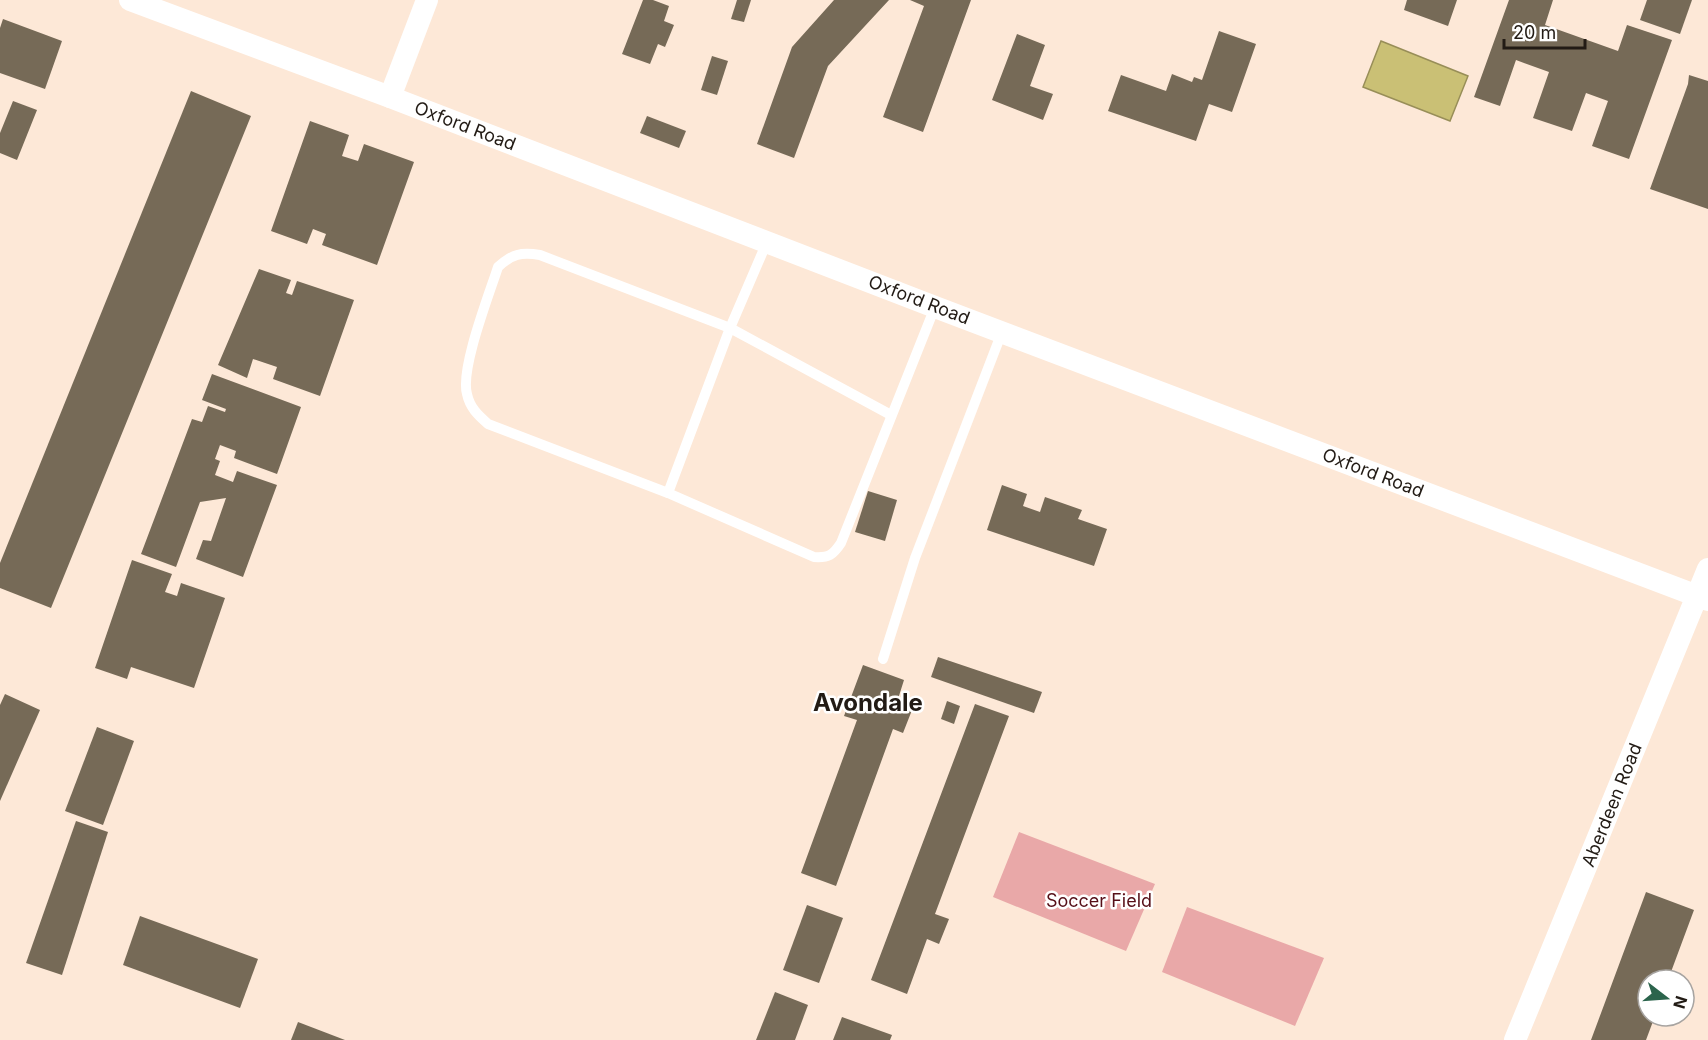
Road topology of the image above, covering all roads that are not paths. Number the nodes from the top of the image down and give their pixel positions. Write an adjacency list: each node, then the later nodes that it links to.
1 (130, 0): 3 (street, Oxford Road)
2 (427, 0): 3 (street)
3 (390, 97): 4 (street, Oxford Road)
4 (767, 242): 5 (street, Oxford Road); 6 (lane)
5 (935, 307): 7 (street, Oxford Road); 8 (lane)
6 (730, 328): 8 (lane); 9 (lane); 9 (lane)
7 (1002, 332): 11 (street, Oxford Road); 12 (lane)
8 (891, 415): 9 (lane)
9 (668, 493)
10 (1708, 569): 11 (street, Aberdeen Road)
11 (1703, 598): 13 (street, Aberdeen Road)
12 (883, 659)
13 (1515, 1040)

